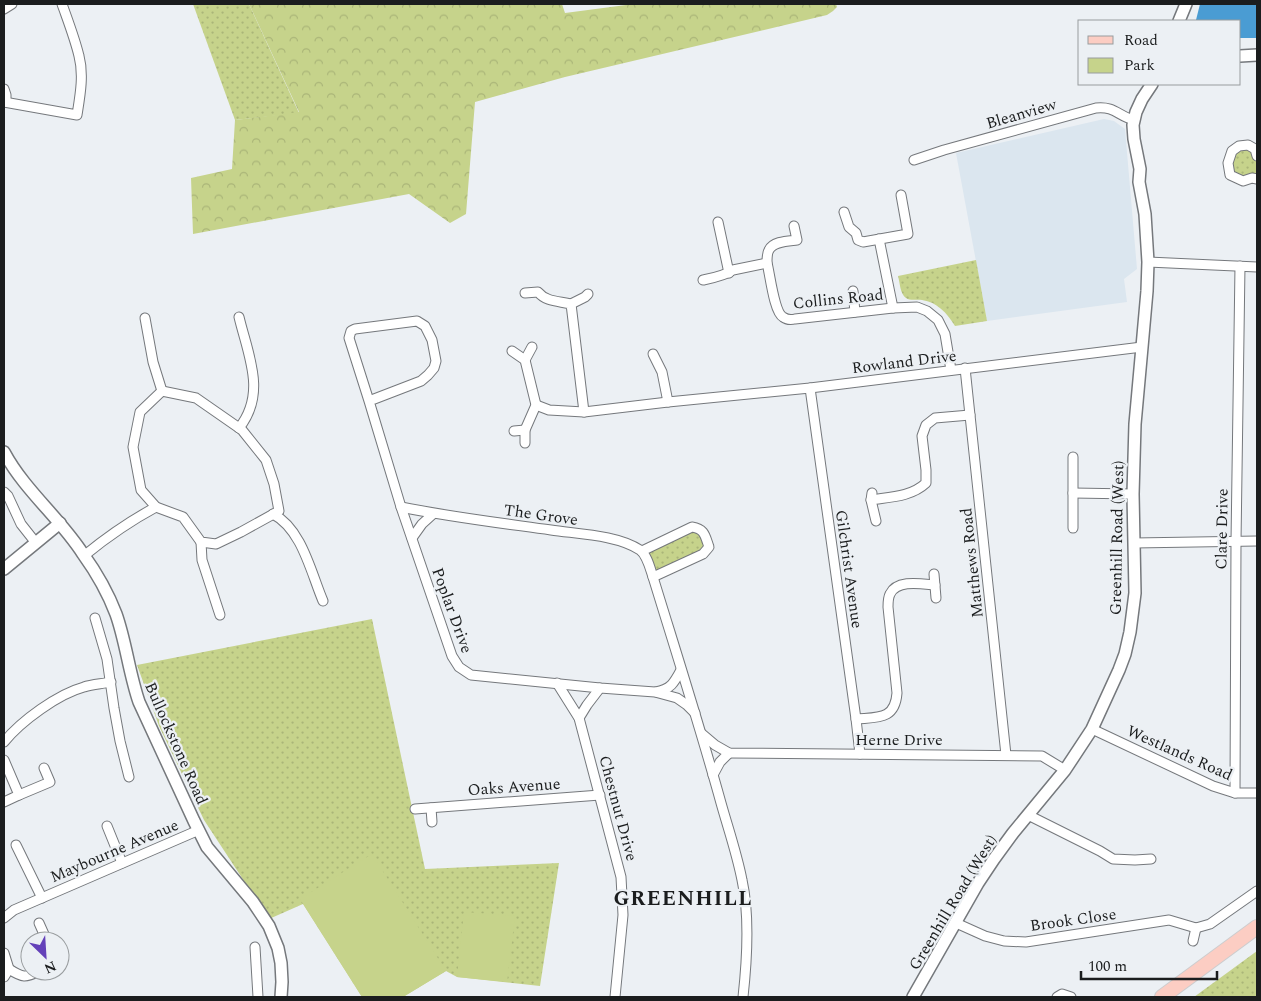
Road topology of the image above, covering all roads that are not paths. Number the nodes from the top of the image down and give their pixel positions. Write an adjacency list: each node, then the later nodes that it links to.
1 (12, 4): 4 (street)
2 (62, 4): 10 (street)
3 (1186, 4): 5 (street)
4 (4, 9)
5 (1179, 20)
6 (1241, 56): 7 (street)
7 (1257, 56)
8 (1151, 85): 11 (street, Greenhill Road (West))
9 (4, 89): 10 (street)
10 (5, 102)
11 (1134, 120): 13 (street, Bleanview); 20 (street, Greenhill Road (West))
12 (1257, 156): 14 (street)
13 (914, 160)
14 (1256, 177)
15 (901, 195): 19 (street)
16 (844, 212): 19 (street)
17 (718, 222): 24 (street)
18 (794, 226): 21 (street)
19 (879, 239): 30 (street, Collins Road)
20 (1148, 262): 22 (street); 35 (street, Greenhill Road (West))
21 (767, 263): 24 (street); 31 (street, Collins Road)
22 (1240, 266): 23 (street); 67 (street, Clare Drive)
23 (1257, 267)
24 (729, 273): 25 (street)
25 (703, 280)
26 (853, 291): 31 (street)
27 (525, 293): 29 (street)
28 (588, 294): 29 (street)
29 (571, 304): 46 (street)
30 (893, 308): 31 (street, Collins Road); 40 (street, Collins Road)
31 (855, 312)
32 (239, 317): 48 (street)
33 (145, 318): 42 (street)
34 (532, 346): 38 (street)
35 (1142, 347): 39 (street, Rowland Drive); 56 (street, Greenhill Road (West))
36 (512, 351): 38 (street)
37 (653, 354): 44 (street)
38 (525, 360): 45 (street)
39 (965, 368): 40 (street, Rowland Drive); 47 (street, Matthews Road)
40 (951, 370): 41 (street, Rowland Drive)
41 (810, 388): 44 (street, Rowland Drive); 87 (street, Gilchrist Avenue)
42 (162, 391): 48 (street); 57 (street)
43 (369, 401): 43 (street, Poplar Drive); 58 (street, Poplar Drive)
44 (668, 402): 46 (street, Rowland Drive)
45 (536, 405): 46 (street, Rowland Drive); 49 (street)
46 (584, 412)
47 (970, 416): 61 (street); 93 (street, Matthews Road)
48 (239, 428): 59 (street)
49 (526, 430): 50 (street); 51 (street)
50 (514, 431)
51 (525, 443)
52 (4, 452): 62 (street, Bullockstone Road)
53 (1072, 457): 55 (street)
54 (4, 492): 68 (street)
55 (1073, 493): 56 (street); 63 (street)
56 (1133, 494): 69 (street, Greenhill Road (West))
57 (156, 507): 66 (street); 71 (street)
58 (401, 507): 60 (street, The Grove); 64 (street, Poplar Drive)
59 (273, 514): 66 (street); 77 (street)
60 (433, 514): 64 (street); 70 (street, The Grove)
61 (876, 521)
62 (60, 523): 68 (street); 71 (street, Bullockstone Road)
63 (1073, 528)
64 (412, 538): 82 (street, Poplar Drive)
65 (1257, 541): 67 (street)
66 (201, 542): 78 (street)
67 (1236, 542): 69 (street); 99 (street, Clare Drive)
68 (36, 543): 72 (street)
69 (1134, 543): 88 (street, Greenhill Road (West))
70 (642, 551): 74 (street); 74 (street)
71 (84, 555): 109 (street, Bullockstone Road)
72 (4, 569)
73 (934, 574): 75 (street)
74 (653, 577): 80 (street)
75 (935, 585): 76 (street); 87 (street)
76 (936, 598)
77 (323, 601)
78 (220, 615)
79 (95, 618): 81 (street)
80 (681, 670): 84 (street); 85 (street)
81 (111, 682): 90 (street); 98 (street)
82 (557, 683): 83 (street, Poplar Drive); 86 (street, Chestnut Drive)
83 (600, 688): 84 (street, Poplar Drive); 86 (street)
84 (655, 692): 85 (street, Poplar Drive)
85 (695, 713): 89 (street)
86 (579, 718): 102 (street, Chestnut Drive)
87 (856, 719): 92 (street, Gilchrist Avenue)
88 (1092, 729): 96 (street, Greenhill Road (West)); 99 (street, Westlands Road)
89 (702, 734): 91 (street); 97 (street)
90 (5, 736)
91 (729, 753): 92 (street, Herne Drive); 97 (street)
92 (860, 754): 93 (street, Herne Drive)
93 (1006, 755): 96 (street, Herne Drive)
94 (4, 760): 101 (street)
95 (44, 768): 101 (street)
96 (1065, 770): 106 (street, Greenhill Road (West))
97 (713, 775): 129 (street)
98 (129, 777)
99 (1235, 793): 100 (street, Westlands Road)
100 (1257, 793)
101 (19, 795): 103 (street)
102 (600, 795): 104 (street, Oaks Avenue); 128 (street, Chestnut Drive)
103 (4, 802)
104 (431, 808): 105 (street, Oaks Avenue); 107 (street)
105 (415, 809)
106 (1028, 815): 111 (street); 117 (street, Greenhill Road (West))
107 (432, 822)
108 (107, 826): 112 (street)
109 (199, 830): 112 (street, Maybourne Avenue); 127 (street, Bullockstone Road)
110 (16, 845): 114 (street, Maybourne Avenue)
111 (1151, 860)
112 (122, 864): 114 (street, Maybourne Avenue)
113 (1257, 891): 119 (street)
114 (42, 898): 115 (street, Maybourne Avenue)
115 (4, 918)
116 (39, 923): 120 (street)
117 (956, 923): 119 (street, Brook Close); 130 (street, Greenhill Road (West))
118 (1257, 927): 133 (main road)
119 (1196, 928): 121 (street)
120 (43, 931)
121 (1194, 941)
122 (255, 947): 126 (street)
123 (4, 953): 124 (street)
124 (6, 973): 125 (street)
125 (20, 976)
126 (258, 997)
127 (280, 997)
128 (615, 997)
129 (743, 997)
130 (913, 997)
131 (1056, 997): 132 (street)
132 (1071, 997)
133 (1162, 997)

